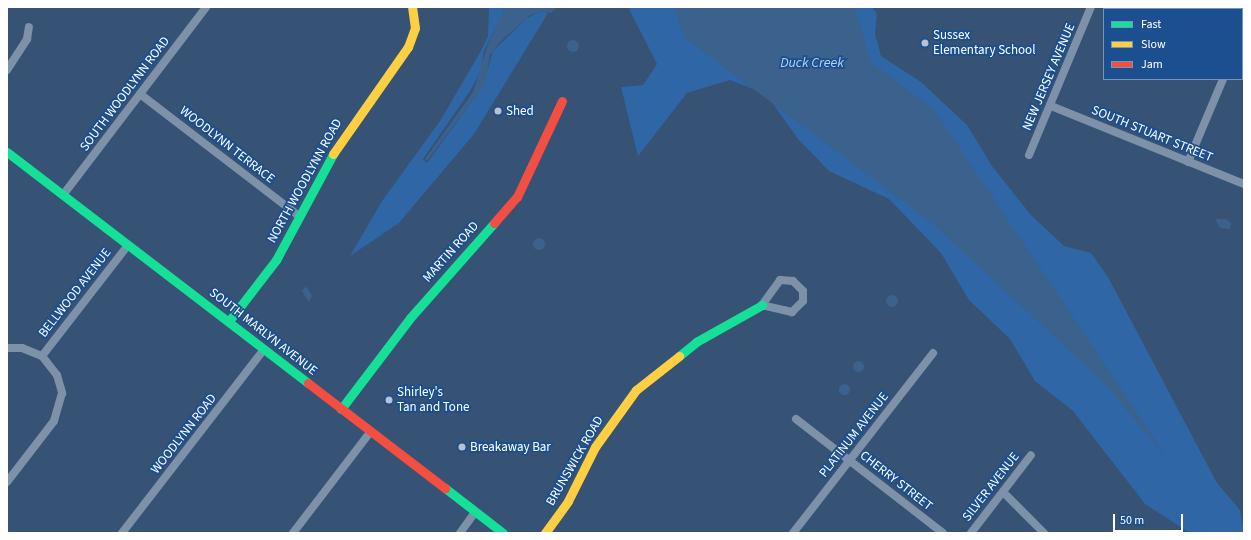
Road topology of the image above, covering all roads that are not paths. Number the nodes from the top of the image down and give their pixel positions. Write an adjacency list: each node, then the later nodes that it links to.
1 (206, 7): 7 (street, SOUTH WOODLYNN ROAD)
2 (412, 7): 15 (street, NORTH WOODLYNN ROAD)
3 (1091, 7): 9 (street, NEW JERSEY AVENUE)
4 (29, 27): 5 (street)
5 (7, 70)
6 (1223, 80): 12 (street)
7 (140, 94): 14 (street, SOUTH WOODLYNN ROAD); 15 (street, WOODLYNN TERRACE)
8 (562, 101): 23 (street, MARTIN ROAD)
9 (1051, 106): 11 (street, NEW JERSEY AVENUE); 12 (street, SOUTH STUART STREET)
10 (7, 152): 14 (street, SOUTH MARLYN AVENUE)
11 (1029, 155)
12 (1188, 162): 13 (street, SOUTH STUART STREET)
13 (1244, 184)
14 (63, 195): 16 (street, SOUTH MARLYN AVENUE)
15 (299, 216): 18 (street, NORTH WOODLYNN ROAD)
16 (128, 245): 18 (street, SOUTH MARLYN AVENUE); 22 (street, BELLWOOD AVENUE)
17 (762, 305): 17 (street, BRUNSWICK ROAD); 35 (street, BRUNSWICK ROAD)
18 (229, 321): 20 (street, SOUTH MARLYN AVENUE)
19 (7, 348): 22 (street)
20 (264, 349): 23 (street, SOUTH MARLYN AVENUE); 32 (street, WOODLYNN ROAD)
21 (933, 353): 27 (street, PLATINUM AVENUE)
22 (42, 356): 28 (street)
23 (341, 409): 25 (street, SOUTH MARLYN AVENUE)
24 (796, 419): 27 (street, CHERRY STREET)
25 (371, 431): 30 (street, SOUTH MARLYN AVENUE); 33 (street)
26 (1031, 455): 29 (street, SILVER AVENUE)
27 (849, 461): 36 (street, PLATINUM AVENUE); 37 (street, CHERRY STREET)
28 (7, 482)
29 (1003, 492): 38 (street, SILVER AVENUE); 39 (street)
30 (476, 512): 31 (street); 34 (street, SOUTH MARLYN AVENUE)
31 (462, 532)
32 (122, 533)
33 (293, 533)
34 (503, 533)
35 (545, 533)
36 (793, 533)
37 (943, 533)
38 (971, 533)
39 (1044, 533)

